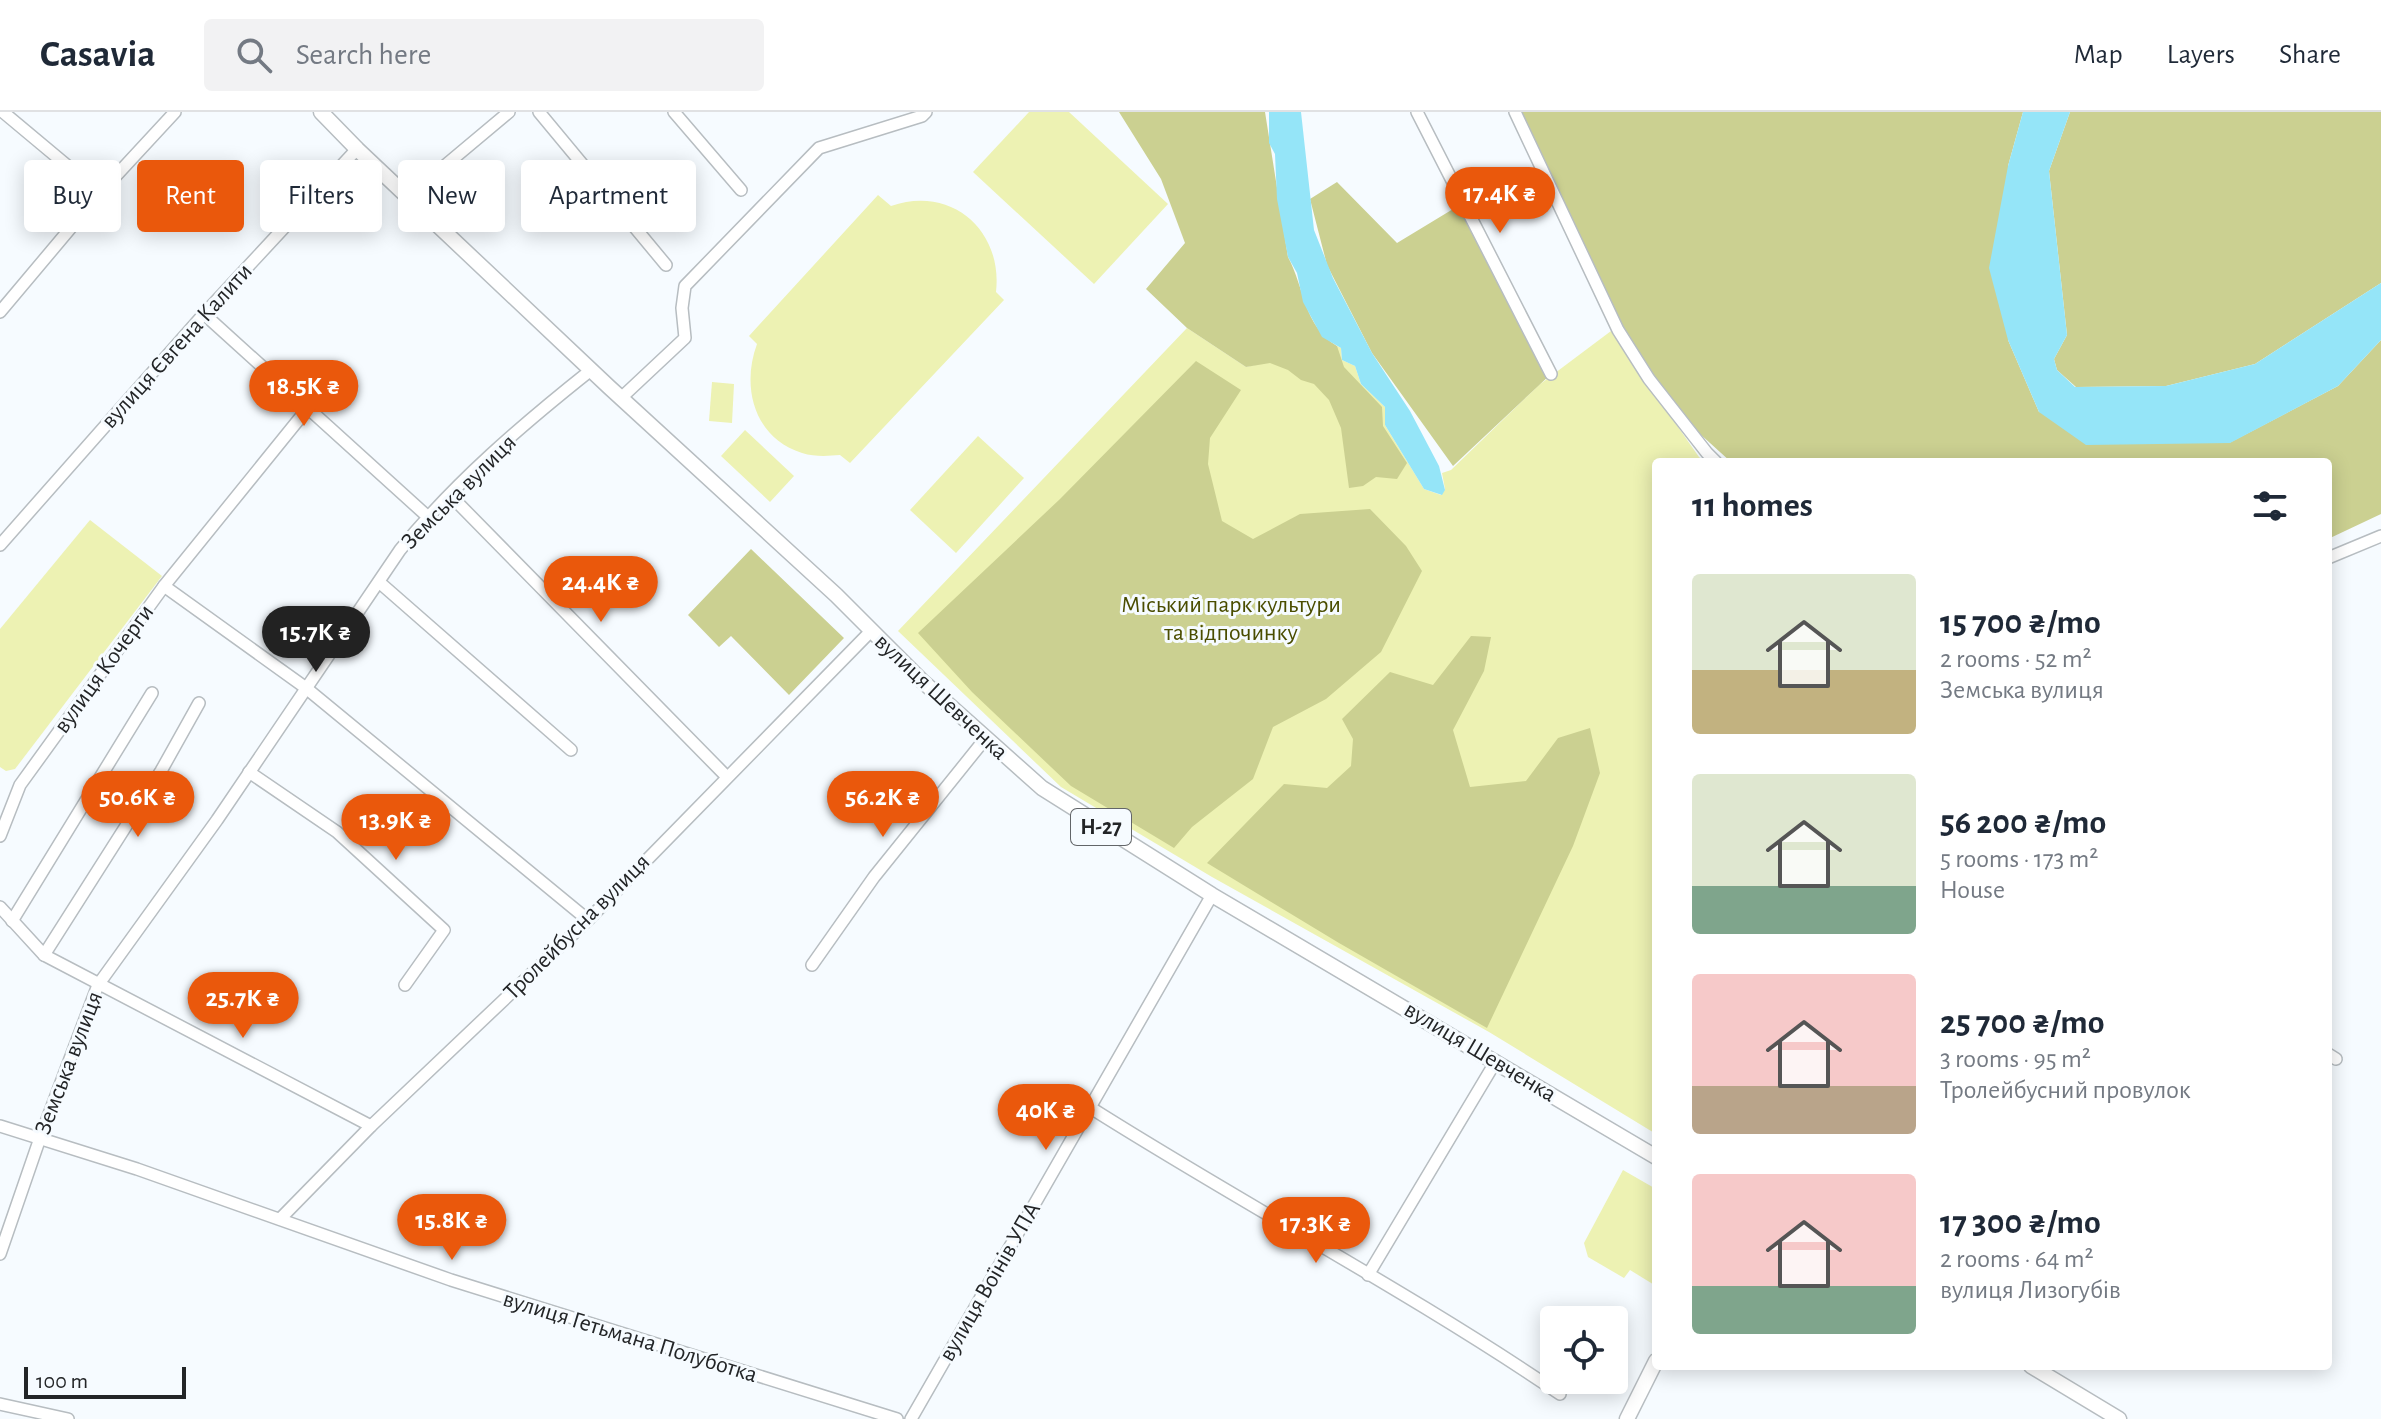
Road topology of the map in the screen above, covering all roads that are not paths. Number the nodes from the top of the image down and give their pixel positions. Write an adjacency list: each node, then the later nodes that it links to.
1 (3, 112): 11 (street)
2 (175, 112): 13 (street)
3 (321, 112): 10 (main road, вулиця Шевченка / Н-27)
4 (509, 112): 12 (street)
5 (539, 112): 18 (street)
6 (674, 112): 15 (street)
7 (926, 112): 23 (street)
8 (1417, 112): 22 (street)
9 (1515, 112): 25 (street)
10 (357, 149): 14 (main road, вулиця Шевченка / Н-27); 20 (street, вулиця Євгена Калити)
11 (60, 160)
12 (452, 160)
13 (121, 170)
14 (398, 187)
15 (741, 190)
16 (67, 232): 19 (street)
17 (446, 232): 21 (main road, вулиця Шевченка / Н-27)
18 (666, 265)
19 (0, 312)
20 (204, 314): 24 (street); 29 (street, вулиця Євгена Калити)
21 (591, 370): 23 (main road, вулиця Шевченка / Н-27); 26 (street, Земська вулиця)
22 (1551, 374)
23 (621, 398): 33 (main road, вулиця Шевченка / Н-27)
24 (308, 408): 27 (street); 32 (street, вулиця Кочерги)
25 (1712, 458)
26 (450, 495): 27 (street, Земська вулиця); 40 (street)
27 (427, 516): 31 (street, Земська вулиця)
28 (2381, 536): 30 (street)
29 (0, 545)
30 (2332, 556)
31 (379, 582): 34 (street, Земська вулиця); 38 (street)
32 (164, 586): 34 (street); 41 (street, вулиця Кочерги)
33 (871, 631): 37 (main road, вулиця Шевченка / Н-27); 40 (street, Тролейбусна вулиця)
34 (306, 688): 39 (street, Земська вулиця); 44 (street)
35 (152, 693): 45 (street)
36 (199, 703): 46 (street)
37 (985, 739): 42 (main road, вулиця Шевченка / Н-27); 47 (street)
38 (571, 750)
39 (249, 772): 48 (street, Земська вулиця); 49 (street)
40 (727, 777): 44 (street, Тролейбусна вулиця)
41 (0, 836)
42 (1212, 895): 50 (main road, вулиця Шевченка / Н-27); 51 (street, вулиця Воїнів УПА)
43 (0, 907): 45 (street)
44 (588, 920): 53 (street, Тролейбусна вулиця)
45 (12, 921): 46 (street)
46 (44, 955): 48 (street)
47 (812, 965)
48 (98, 985): 53 (street); 54 (street, Земська вулиця)
49 (405, 985)
50 (1496, 1061): 55 (main road, вулиця Шевченка / Н-27); 58 (street)
51 (1091, 1108): 58 (street); 65 (street, вулиця Воїнів УПА)
52 (0, 1126): 54 (street, вулиця Гетьмана Полуботка)
53 (371, 1126): 56 (street, Тролейбусна вулиця)
54 (40, 1138): 56 (street, вулиця Гетьмана Полуботка); 57 (street, Земська вулиця)
55 (1652, 1155)
56 (280, 1219): 64 (street, вулиця Гетьмана Полуботка)
57 (0, 1254)
58 (1368, 1275): 61 (street)
59 (1652, 1369): 66 (main road)
60 (2038, 1370): 67 (main road)
61 (1540, 1380)
62 (0, 1404): 63 (street)
63 (68, 1419)
64 (897, 1419)
65 (911, 1419)
66 (1627, 1419)
67 (2119, 1419)

